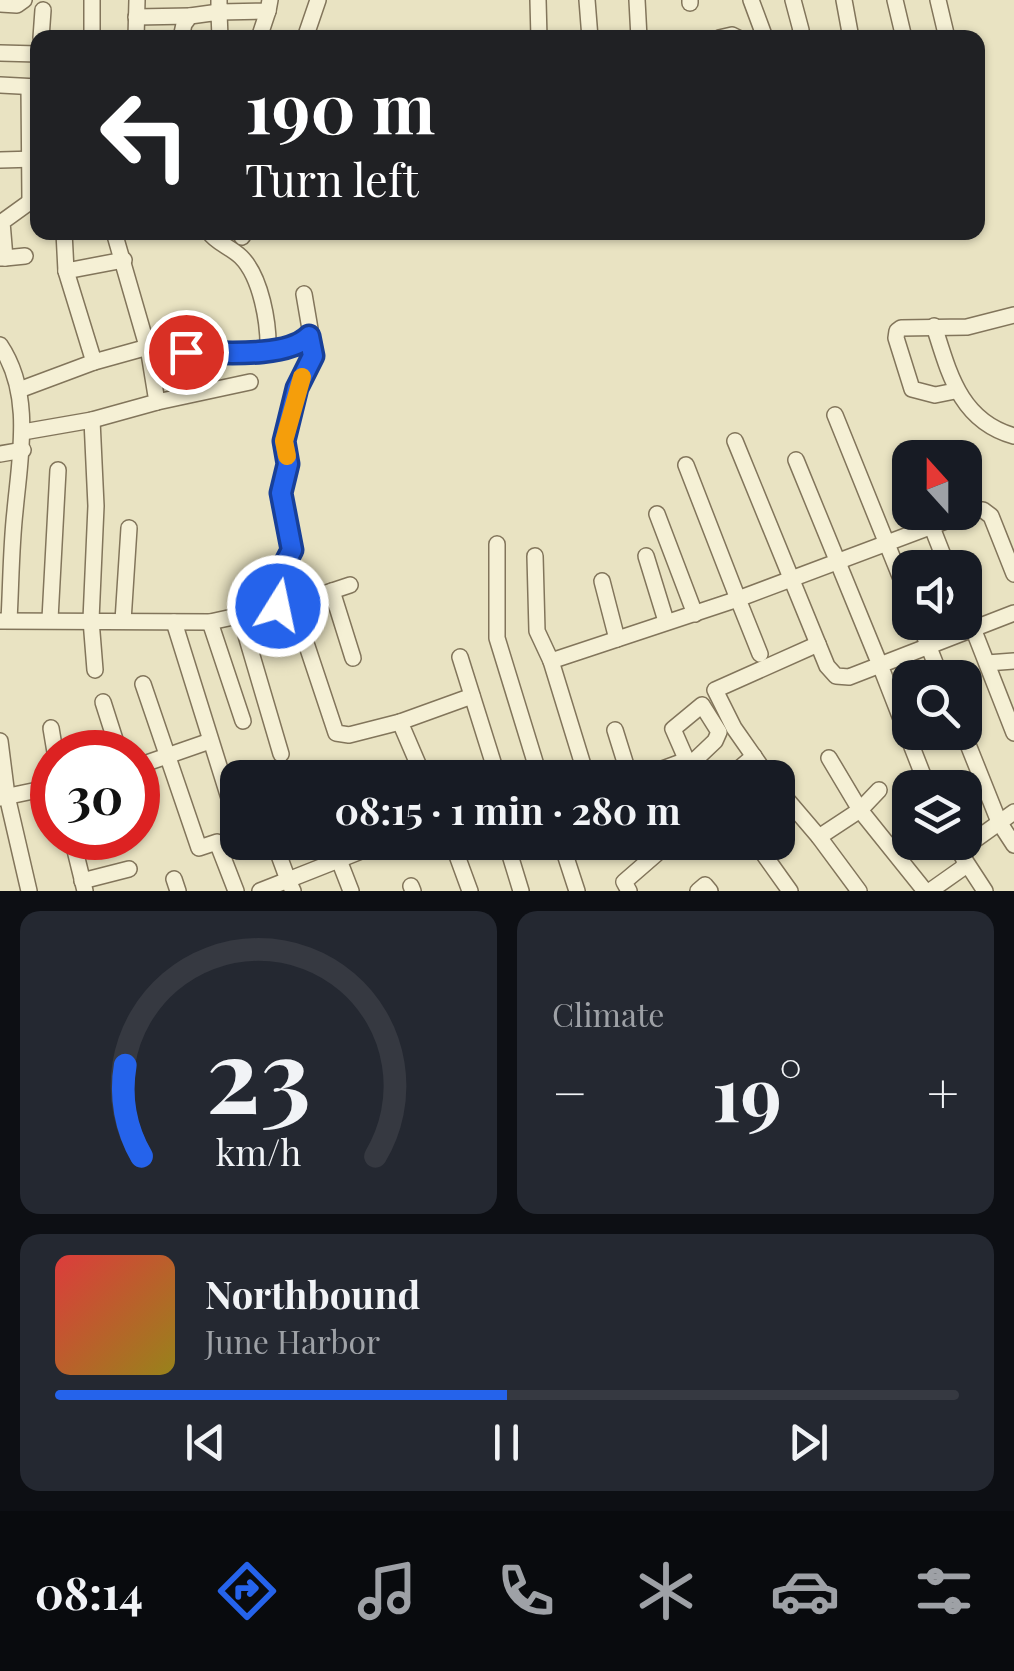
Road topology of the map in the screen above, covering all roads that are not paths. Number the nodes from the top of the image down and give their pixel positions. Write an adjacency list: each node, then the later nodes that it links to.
1 (24, 0): 12 (street)
2 (92, 0): 19 (street)
3 (318, 0): 22 (street)
4 (538, 0): 23 (street)
5 (587, 0): 24 (street)
6 (637, 0): 25 (street)
7 (751, 0): 26 (street)
8 (794, 0): 27 (street)
9 (844, 0): 28 (street)
10 (895, 0): 29 (street)
11 (938, 0): 30 (street)
12 (0, 4)
13 (219, 6): 14 (street); 17 (street)
14 (269, 6): 21 (street)
15 (137, 8): 17 (street)
16 (43, 10): 18 (street)
17 (190, 16): 20 (street)
18 (42, 30)
19 (92, 30)
20 (183, 30)
21 (262, 30)
22 (308, 30)
23 (539, 30)
24 (589, 30)
25 (639, 30)
26 (762, 30)
27 (801, 30)
28 (850, 30)
29 (902, 30)
30 (945, 30)
31 (0, 53): 32 (street)
32 (30, 54)
33 (0, 85): 34 (street)
34 (30, 87)
35 (30, 159): 36 (street)
36 (0, 160)
37 (30, 201): 42 (street)
38 (64, 240): 44 (street)
39 (117, 240): 43 (street)
40 (214, 240): 51 (street)
41 (25, 256): 42 (street)
42 (2, 258)
43 (124, 260): 44 (street); 50 (street)
44 (66, 271): 52 (street)
45 (304, 294): 48 (street)
46 (1014, 315): 47 (street)
47 (934, 326): 55 (street); 55 (street)
48 (309, 336): 51 (street); 85 (street)
49 (0, 345): 54 (street)
50 (148, 350): 51 (street); 52 (street); 56 (street)
51 (268, 350)
52 (94, 362): 54 (street)
53 (250, 382): 56 (street)
54 (19, 390): 59 (street)
55 (955, 390): 60 (street)
56 (157, 402): 58 (street)
57 (835, 415): 71 (street)
58 (92, 420): 59 (street); 72 (street)
59 (23, 432): 62 (street)
60 (1014, 436)
61 (734, 442): 80 (street)
62 (22, 450): 63 (street); 92 (street)
63 (0, 454)
64 (796, 460): 78 (street)
65 (686, 465): 84 (street)
66 (58, 470): 89 (street)
67 (982, 510): 79 (street)
68 (657, 514): 88 (street)
69 (129, 528): 74 (street)
70 (909, 530): 71 (street)
71 (887, 542): 75 (street); 78 (street)
72 (94, 543): 74 (street); 90 (street)
73 (497, 544): 130 (street)
74 (128, 545): 91 (street)
75 (892, 555)
76 (535, 556): 107 (street)
77 (646, 556): 95 (street)
78 (838, 564): 80 (street); 110 (street)
79 (1014, 574)
80 (792, 580): 84 (street); 101 (street)
81 (602, 582): 97 (street)
82 (350, 585): 83 (street)
83 (332, 591): 85 (street); 105 (street)
84 (738, 599): 88 (street); 103 (street)
85 (286, 605): 87 (street); 116 (street)
86 (1014, 613): 96 (street)
87 (240, 614): 94 (street); 123 (street)
88 (695, 614): 95 (street)
89 (50, 620): 90 (street); 92 (street)
90 (91, 620): 91 (street); 111 (street)
91 (123, 620): 93 (street)
92 (5, 621)
93 (174, 622): 94 (street); 120 (street)
94 (210, 622): 115 (street)
95 (666, 622): 97 (street)
96 (982, 624)
97 (617, 639): 107 (street)
98 (926, 640): 102 (street)
99 (942, 640): 102 (street)
100 (978, 640): 109 (street)
101 (818, 644): 110 (street); 125 (street)
102 (928, 646): 106 (street); 110 (street)
103 (760, 654)
104 (460, 657): 113 (street)
105 (353, 658)
106 (934, 660)
107 (551, 661): 131 (street)
108 (1014, 661): 109 (street)
109 (987, 664): 119 (street)
110 (880, 665): 135 (street)
111 (95, 670)
112 (143, 684): 124 (street)
113 (472, 696): 116 (street); 129 (street)
114 (104, 702): 117 (street)
115 (243, 722)
116 (400, 722): 128 (street)
117 (112, 730)
118 (616, 730): 132 (street)
119 (1014, 733)
120 (210, 741): 124 (street); 136 (street)
121 (0, 742): 139 (street)
122 (970, 750): 143 (street)
123 (281, 754)
124 (168, 756): 127 (street); 159 (street)
125 (754, 756): 133 (street); 134 (street)
126 (829, 758): 141 (street)
127 (160, 759)
128 (416, 760)
129 (492, 760)
130 (534, 760)
131 (581, 760)
132 (627, 760)
133 (749, 760)
134 (757, 760)
135 (921, 770)
136 (220, 771)
137 (879, 790): 141 (street)
138 (30, 791): 139 (street)
139 (3, 797): 158 (street)
140 (795, 809): 144 (street)
141 (860, 810): 144 (street); 170 (street)
142 (1014, 812): 143 (street)
143 (999, 822): 145 (street); 154 (street)
144 (819, 837): 169 (street)
145 (1014, 845)
146 (78, 860): 157 (street)
147 (281, 860): 156 (street)
148 (339, 860): 156 (street); 161 (street)
149 (459, 860): 162 (street)
150 (512, 860): 163 (street)
151 (567, 860): 164 (street)
152 (649, 860): 165 (street)
153 (768, 860): 168 (street)
154 (964, 862): 170 (street); 171 (street)
155 (129, 869): 157 (street)
156 (290, 885): 160 (street)
157 (84, 886)
158 (30, 891)
159 (236, 891)
160 (260, 891)
161 (351, 891)
162 (470, 891)
163 (521, 891)
164 (577, 891)
165 (629, 891)
166 (698, 891): 167 (street)
167 (710, 891)
168 (790, 891)
169 (859, 891)
170 (928, 891)
171 (985, 891)

